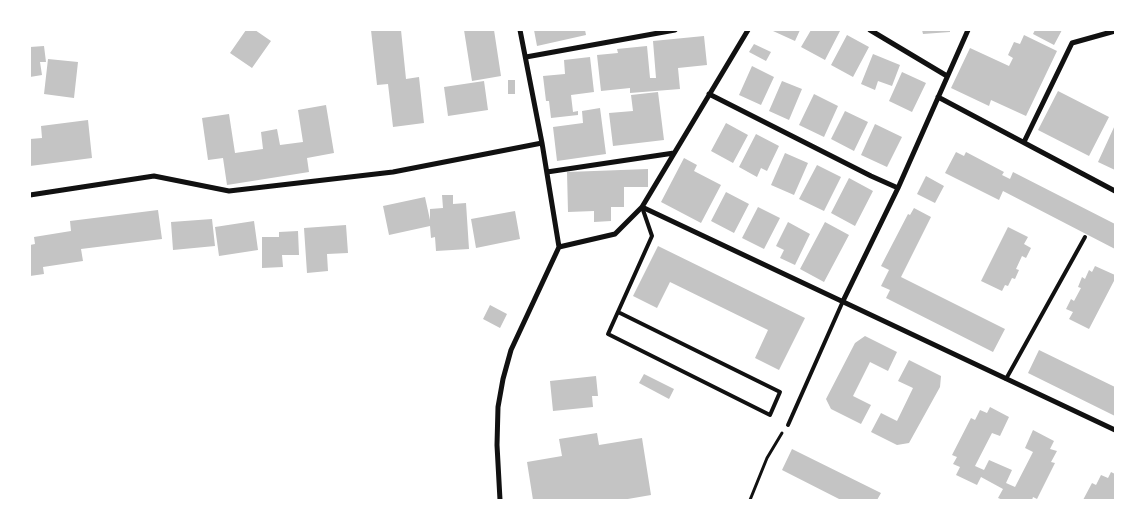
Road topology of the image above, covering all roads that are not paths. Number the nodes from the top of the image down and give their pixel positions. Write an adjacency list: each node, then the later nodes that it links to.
1 (520, 30): 7 (street)
2 (675, 30): 7 (street)
3 (748, 30): 9 (street)
4 (870, 30): 8 (street)
5 (968, 30): 8 (street)
6 (1115, 31): 11 (street)
7 (526, 57): 12 (street)
8 (948, 76): 10 (street)
9 (709, 94): 13 (street); 15 (street)
10 (938, 97): 11 (street); 15 (street)
11 (1024, 142): 16 (street)
12 (542, 143): 14 (street); 17 (street)
13 (674, 153): 14 (street); 18 (street)
14 (547, 172): 20 (street)
15 (898, 188): 21 (street)
16 (1115, 191)
17 (30, 195)
18 (642, 207): 20 (street); 21 (street); 22 (lane)
19 (1085, 237): 23 (lane)
20 (559, 247): 26 (street)
21 (843, 301): 23 (street); 24 (lane)
22 (618, 312)
23 (1006, 379): 25 (street)
24 (788, 425)
25 (1115, 430)
26 (500, 500)

